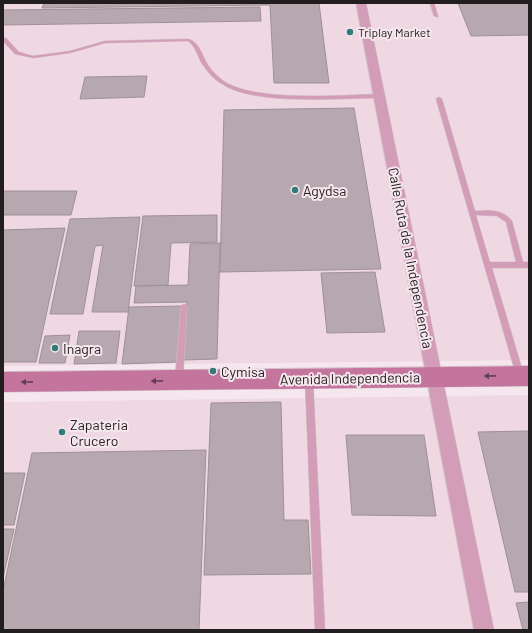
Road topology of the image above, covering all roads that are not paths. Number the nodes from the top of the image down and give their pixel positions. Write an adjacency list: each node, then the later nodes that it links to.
1 (361, 3): 5 (street, Calle Ruta de la Independencia)
2 (432, 3): 3 (lane)
3 (436, 16)
4 (4, 39): 5 (lane)
5 (379, 96): 12 (street, Calle Ruta de la Independencia)
6 (439, 99): 7 (lane)
7 (473, 213): 8 (lane); 9 (lane)
8 (488, 265): 9 (lane); 13 (lane)
9 (520, 265): 10 (lane)
10 (529, 265)
11 (184, 307): 15 (lane)
12 (434, 376): 13 (main road, Avenida Independencia, one-way to 12); 14 (main road, Avenida Independencia); 18 (street, Calle Ruta de la Independencia)
13 (524, 376)
14 (309, 379): 15 (main road, Avenida Independencia); 17 (lane)
15 (179, 380): 16 (main road, Avenida Independencia, one-way to 16)
16 (3, 382)
17 (320, 630)
18 (484, 630)

